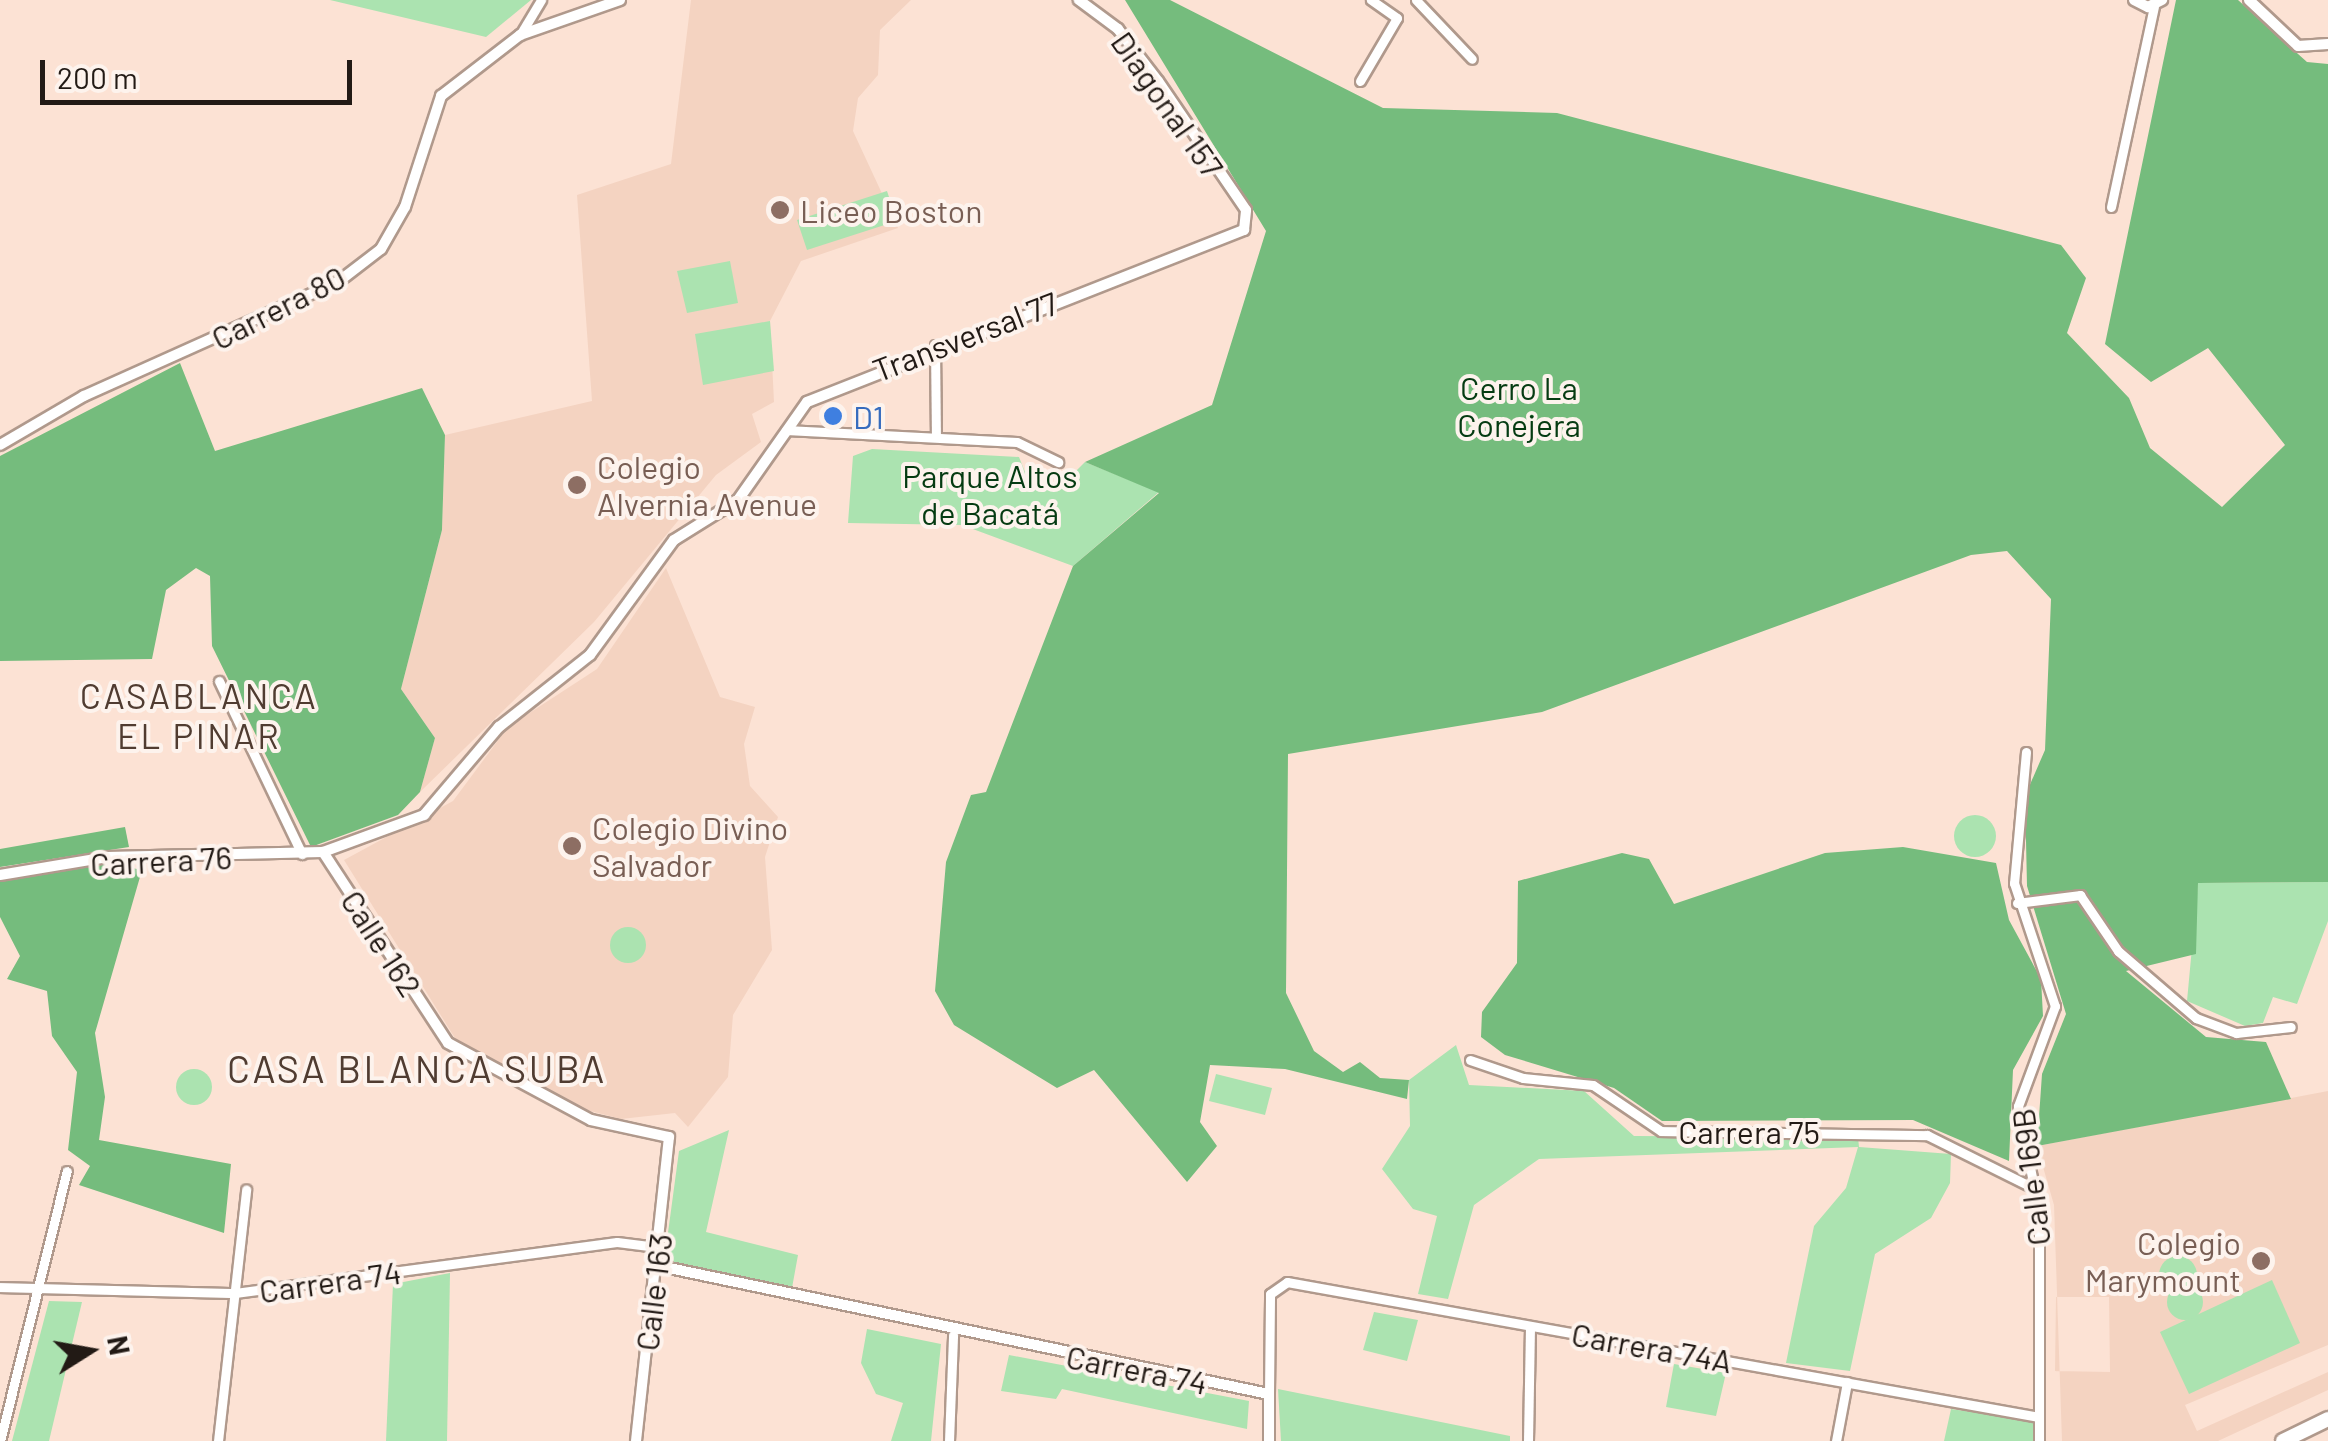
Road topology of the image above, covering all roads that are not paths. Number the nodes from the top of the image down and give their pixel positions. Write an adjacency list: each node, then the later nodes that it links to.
1 (541, 0): 9 (street)
2 (620, 0): 9 (street, Carrera 80)
3 (1079, 0): 14 (street, Diagonal 157)
4 (1371, 0): 12 (street)
5 (1416, 0): 11 (street)
6 (2134, 0): 8 (street)
7 (2249, 0): 10 (street)
8 (2158, 4): 13 (street)
9 (520, 35): 18 (street, Carrera 80)
10 (2328, 44)
11 (1472, 59)
12 (1360, 81)
13 (2111, 206)
14 (1248, 218): 15 (street, Transversal 77)
15 (935, 345): 16 (street, Transversal 77); 17 (street)
16 (786, 430): 17 (street); 22 (street, Transversal 77)
17 (936, 434): 19 (street)
18 (0, 444)
19 (1058, 462)
20 (218, 681): 23 (street)
21 (2026, 752): 25 (street, Calle 169B)
22 (323, 852): 23 (street, Carrera 76); 28 (street, Calle 162)
23 (302, 854): 24 (street, Carrera 76)
24 (0, 874)
25 (2017, 903): 26 (street); 30 (street, Calle 169B)
26 (2292, 1027)
27 (1470, 1060): 30 (street, Carrera 75)
28 (672, 1143): 32 (street, Calle 163)
29 (67, 1171): 35 (street)
30 (2034, 1188): 41 (street, Calle 169B)
31 (246, 1190): 36 (street)
32 (657, 1247): 33 (street, Calle 163); 36 (street, Carrera 74)
33 (655, 1266): 38 (street, Carrera 74); 45 (street, Calle 163)
34 (0, 1287): 35 (street, Carrera 74)
35 (39, 1288): 36 (street, Carrera 74); 43 (street)
36 (235, 1293): 44 (street)
37 (1530, 1326): 39 (street, Carrera 74A); 40 (street, Carrera 74A); 48 (street)
38 (952, 1335): 40 (street, Carrera 74); 46 (street)
39 (1846, 1382): 41 (street, Carrera 74A); 49 (street)
40 (1269, 1394): 47 (street)
41 (2039, 1417): 50 (street, Calle 169B)
42 (2328, 1419): 51 (highway)
43 (0, 1441)
44 (218, 1441)
45 (636, 1441)
46 (948, 1441)
47 (1269, 1441)
48 (1528, 1441)
49 (1836, 1441)
50 (2039, 1441)
51 (2282, 1441)

